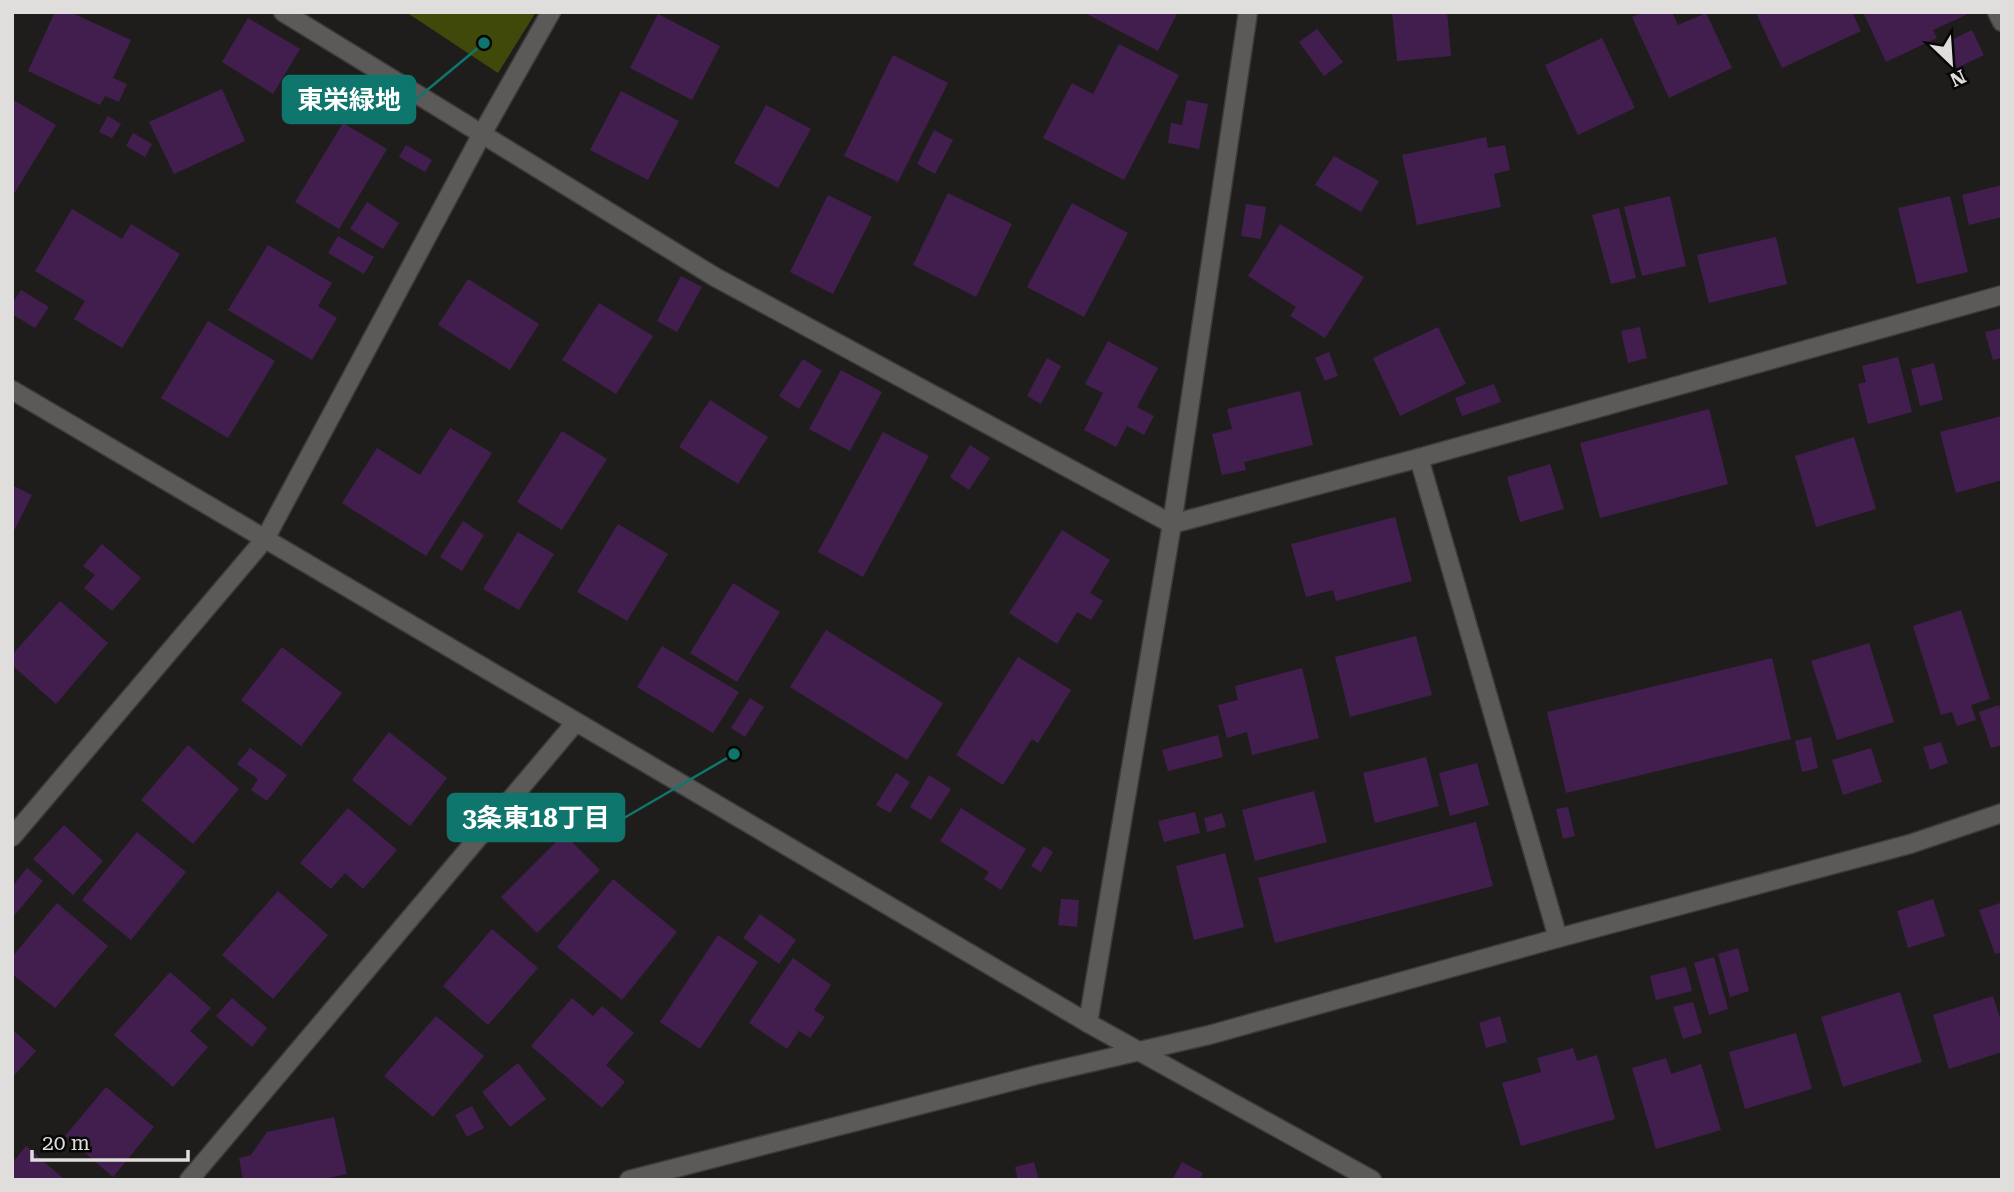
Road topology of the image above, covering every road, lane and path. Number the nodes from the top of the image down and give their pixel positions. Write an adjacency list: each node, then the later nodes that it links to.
1 (283, 12): 6 (street)
2 (551, 12): 6 (street)
3 (1248, 12): 10 (street)
4 (1997, 12): 5 (street)
5 (2002, 22)
6 (482, 134): 10 (street); 11 (street)
7 (2002, 295): 9 (street)
8 (12, 390): 11 (street)
9 (1419, 458): 10 (street); 15 (street)
10 (1172, 524): 16 (street)
11 (265, 539): 12 (street); 14 (street)
12 (576, 722): 16 (street); 18 (street)
13 (2002, 813): 15 (street)
14 (12, 837)
15 (1558, 938): 17 (street)
16 (1088, 1023): 17 (street)
17 (1141, 1052): 19 (street); 20 (street)
18 (189, 1180)
19 (629, 1180)
20 (1372, 1180)

